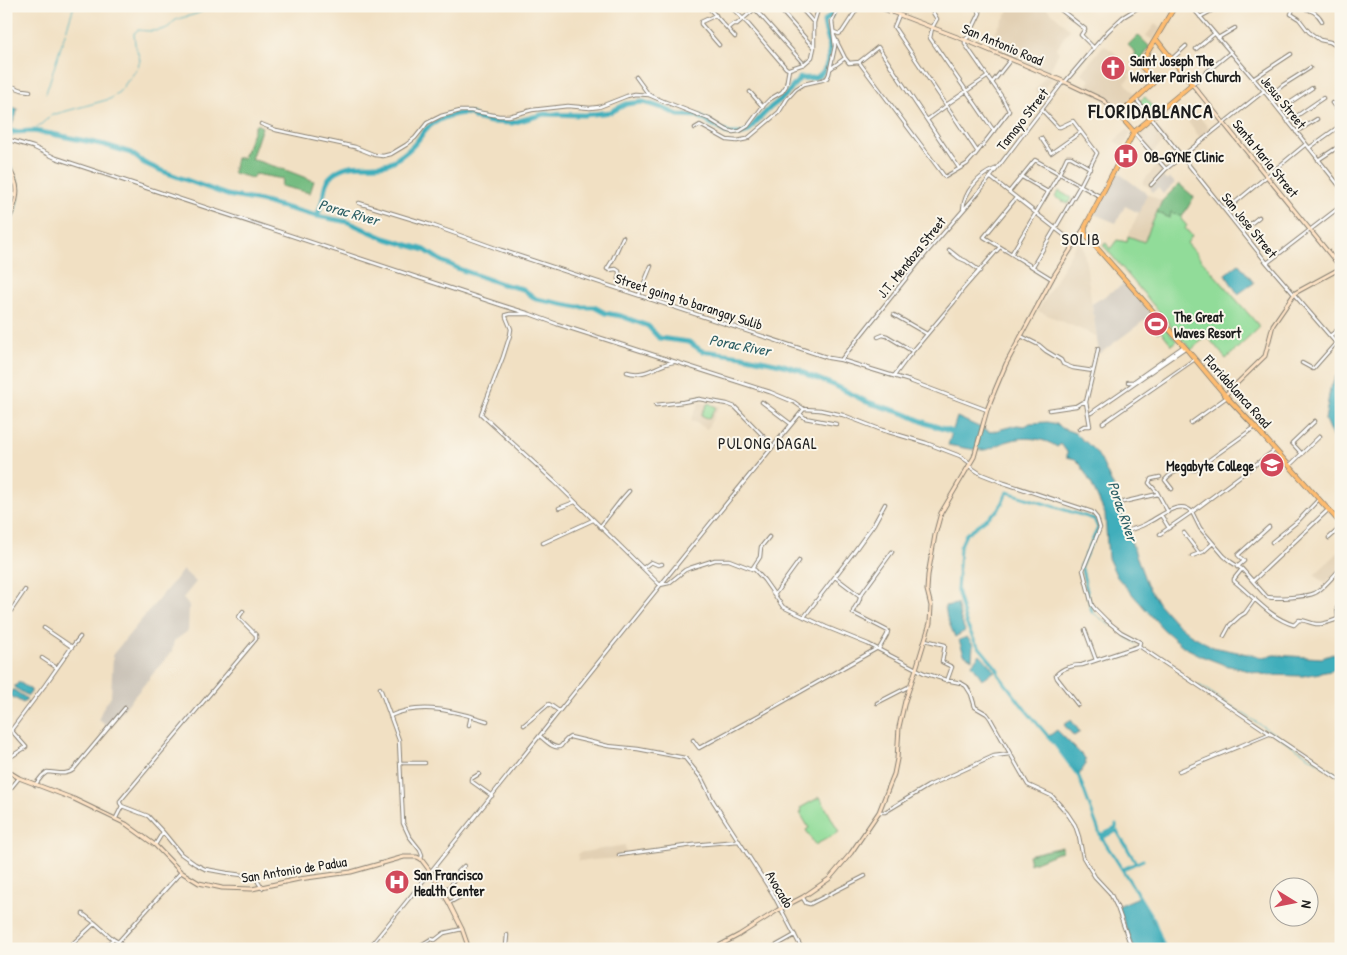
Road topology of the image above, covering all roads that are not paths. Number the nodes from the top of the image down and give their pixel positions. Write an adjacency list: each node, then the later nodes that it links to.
1 (707, 6): 19 (street)
2 (730, 6): 22 (street)
3 (777, 6): 36 (street)
4 (799, 6): 24 (street)
5 (819, 6): 24 (street)
6 (839, 6): 28 (street)
7 (859, 6): 28 (street)
8 (876, 6): 20 (street, San Antonio Road)
9 (929, 6): 26 (street)
10 (974, 6): 33 (street)
11 (1056, 6): 37 (street)
12 (1141, 6): 37 (street, Tamayo Street)
13 (1175, 6): 32 (main road)
14 (1191, 6): 21 (street, Jesus Street)
15 (1288, 6): 17 (street)
16 (756, 7): 22 (street); 46 (street)
17 (1293, 9): 23 (street); 39 (street)
18 (1211, 11): 21 (street)
19 (716, 15): 25 (street); 34 (street)
20 (899, 15): 26 (street, San Antonio Road); 67 (street)
21 (1200, 17): 29 (street, Jesus Street)
22 (743, 19): 25 (street); 48 (street)
23 (1322, 22)
24 (814, 23): 36 (street)
25 (728, 28): 30 (street)
26 (932, 28): 33 (street, San Antonio Road); 59 (street)
27 (1235, 28): 31 (street)
28 (834, 34): 42 (street); 49 (street)
29 (1215, 34): 31 (street, Jesus Street); 38 (street)
30 (735, 37)
31 (1218, 38): 40 (street, Jesus Street)
32 (1156, 39): 44 (main road, Santa Maria Street); 65 (main road)
33 (965, 40): 43 (street, San Antonio Road); 51 (street)
34 (719, 45)
35 (1186, 46): 44 (street)
36 (814, 48): 46 (street)
37 (1093, 48): 53 (street, Tamayo Street)
38 (1196, 49)
39 (1341, 49)
40 (1231, 52): 52 (street, Jesus Street); 56 (street)
41 (1291, 54): 52 (street)
42 (845, 58): 45 (street); 49 (street)
43 (1011, 59): 53 (street, San Antonio Road); 54 (street)
44 (1172, 59): 56 (main road, Santa Maria Street)
45 (859, 62): 75 (street); 94 (street)
46 (804, 64): 48 (street)
47 (1310, 68): 63 (street)
48 (789, 69): 68 (street)
49 (830, 69): 80 (street)
50 (636, 77): 62 (street)
51 (987, 77): 54 (street); 59 (street)
52 (1253, 79): 60 (street, Jesus Street)
53 (1064, 82): 69 (street, Tamayo Street); 71 (street, San Antonio Road)
54 (992, 83): 81 (street)
55 (6, 84): 58 (street)
56 (1192, 84): 73 (main road); 78 (street, Santa Maria Street)
57 (1312, 88): 70 (street)
58 (30, 91)
59 (966, 91): 67 (street); 81 (street)
60 (1264, 91): 63 (street, Jesus Street); 78 (street)
61 (750, 92): 68 (street)
62 (649, 95): 68 (street); 77 (street)
63 (1268, 97): 70 (street, Jesus Street)
64 (1323, 98): 76 (street)
65 (1136, 99): 71 (main road); 73 (street, San Jose Street)
66 (1332, 103): 72 (street)
67 (946, 105): 75 (street); 90 (street)
68 (763, 107)
69 (1042, 110): 82 (street); 95 (street, Tamayo Street)
70 (1279, 110): 76 (street, Jesus Street)
71 (1119, 115): 83 (main road)
72 (1341, 115)
73 (1152, 117): 83 (main road); 91 (street, San Jose Street)
74 (1317, 119): 84 (street)
75 (926, 120): 94 (street)
76 (1288, 122): 84 (street, Jesus Street)
77 (261, 124)
78 (1224, 124): 91 (street); 99 (street, Santa Maria Street)
79 (1341, 125): 89 (street)
80 (695, 128)
81 (994, 131): 90 (street)
82 (1082, 132): 85 (street); 96 (street)
83 (1134, 132): 97 (street); 107 (main road)
84 (1296, 132): 87 (street, Jesus Street)
85 (1041, 138)
86 (6, 139): 134 (street)
87 (1306, 144): 89 (street, Jesus Street); 99 (street)
88 (1341, 145): 92 (street)
89 (1309, 148): 92 (street, Jesus Street)
90 (977, 151): 94 (street)
91 (1183, 156): 97 (street); 112 (street, San Jose Street)
92 (1318, 160): 104 (street, Jesus Street)
93 (6, 163): 116 (street)
94 (959, 168)
95 (996, 168): 100 (street, J.T. Mendoza Street); 111 (street)
96 (1090, 168): 98 (street); 103 (street)
97 (1166, 170): 102 (street)
98 (1059, 174): 101 (street); 103 (street); 106 (street)
99 (1266, 176): 112 (street); 118 (street, Santa Maria Street)
100 (990, 177): 105 (street); 111 (street, J.T. Mendoza Street)
101 (1022, 177): 105 (street); 106 (street)
102 (1151, 185)
103 (1080, 186): 107 (street); 117 (street)
104 (1341, 188)
105 (1010, 192): 108 (street)
106 (1048, 192): 113 (street)
107 (1101, 197): 115 (main road)
108 (1016, 198): 113 (street); 122 (street)
109 (359, 203): 131 (street, Street going to barangay Sulib)
110 (1341, 206): 118 (street)
111 (963, 209): 145 (street, J.T. Mendoza Street)
112 (1226, 210): 119 (street, San Jose Street)
113 (1036, 213): 117 (street); 124 (street)
114 (1259, 217): 119 (street)
115 (1085, 227): 121 (street); 141 (main road, Floridablanca Road)
116 (6, 228)
117 (1056, 228): 121 (street); 127 (street)
118 (1309, 230): 125 (street); 128 (street, Santa Maria Street)
119 (1242, 231): 125 (street, San Jose Street)
120 (623, 237): 131 (street)
121 (1074, 243): 130 (street)
122 (1000, 247): 124 (street); 129 (street)
123 (949, 250): 129 (street)
124 (1012, 253): 127 (street)
125 (1267, 263): 132 (street, San Jose Street)
126 (651, 266): 133 (street)
127 (1033, 266): 130 (street)
128 (1341, 268): 132 (street)
129 (980, 271): 137 (street)
130 (1052, 279): 139 (street)
131 (619, 289): 133 (street, Street going to barangay Sulib)
132 (1295, 294): 138 (street, San Jose Street); 152 (street)
133 (639, 295): 145 (street, Street going to barangay Sulib)
134 (530, 314): 146 (street); 179 (street)
135 (894, 315): 137 (street)
136 (1341, 327): 138 (street)
137 (927, 334): 143 (street)
138 (1330, 335): 147 (street, San Jose Street)
139 (1022, 336): 148 (street); 157 (street)
140 (878, 337): 143 (street)
141 (1184, 347): 144 (main road, Floridablanca Road); 151 (street); 159 (street)
142 (1098, 349): 148 (street)
143 (912, 352): 150 (street)
144 (1195, 359): 152 (main road, Floridablanca Road); 162 (street)
145 (841, 360): 150 (street, Street going to barangay Sulib)
146 (676, 362): 149 (street); 156 (street)
147 (1302, 363)
148 (1093, 371): 154 (street)
149 (628, 372)
150 (894, 376): 157 (street, Street going to barangay Sulib)
151 (1128, 382)
152 (1226, 396): 163 (street); 166 (main road, Floridablanca Road)
153 (762, 402): 164 (street)
154 (1086, 402): 158 (street); 167 (street)
155 (656, 405): 169 (street)
156 (804, 409): 160 (street); 172 (street)
157 (987, 410): 172 (street)
158 (1048, 410)
159 (1091, 413)
160 (800, 414): 164 (street); 165 (street)
161 (1315, 421): 171 (street)
162 (1103, 423)
163 (1191, 423)
164 (791, 424): 169 (street)
165 (836, 424)
166 (1255, 427): 170 (main road, Floridablanca Road); 175 (street)
167 (1079, 429)
168 (1320, 436): 171 (street)
169 (773, 446): 213 (street)
170 (1275, 450): 173 (main road, Floridablanca Road); 185 (street)
171 (1302, 454): 173 (street)
172 (969, 464): 227 (street); 228 (street)
173 (1289, 466): 178 (main road, Floridablanca Road)
174 (1160, 477): 177 (street)
175 (1172, 489)
176 (629, 492): 189 (street)
177 (1158, 494): 180 (street); 184 (street)
178 (1319, 499): 183 (main road, Floridablanca Road); 197 (street)
179 (575, 502): 182 (street); 187 (street)
180 (1123, 502)
181 (885, 504): 211 (street)
182 (559, 508)
183 (1329, 509): 188 (main road, Floridablanca Road); 212 (street)
184 (1168, 512): 185 (street); 186 (street)
185 (1192, 512): 191 (street); 199 (street)
186 (1161, 515): 191 (street); 192 (street)
187 (593, 520): 189 (street); 198 (street)
188 (1341, 525): 196 (street)
189 (600, 527): 206 (street)
190 (1269, 527): 205 (street)
191 (1169, 528): 194 (street)
192 (1130, 530)
193 (1184, 533): 201 (street)
194 (1160, 534)
195 (769, 537): 208 (street)
196 (1328, 538)
197 (1272, 542)
198 (543, 543)
199 (1213, 543): 201 (street); 205 (street)
200 (892, 552): 216 (street)
201 (1199, 553): 202 (street)
202 (1192, 556)
203 (799, 561): 215 (street)
204 (662, 564): 206 (street)
205 (1238, 567): 209 (street)
206 (642, 568): 213 (street)
207 (1341, 568): 210 (street)
208 (752, 569): 213 (street); 215 (street)
209 (1242, 569): 212 (street); 217 (street)
210 (1339, 572): 212 (street)
211 (834, 577): 216 (street); 220 (street)
212 (1253, 581)
213 (660, 585): 241 (street)
214 (26, 590): 221 (street)
215 (774, 594): 220 (street)
216 (860, 596): 230 (street)
217 (1255, 599): 222 (street); 225 (street)
218 (1341, 602): 222 (street)
219 (243, 612): 264 (street)
220 (804, 617): 230 (street)
221 (6, 618)
222 (1339, 618)
223 (44, 628): 229 (street)
224 (1085, 630): 232 (street)
225 (1224, 636)
226 (80, 637): 229 (street)
227 (925, 640): 234 (street); 235 (street)
228 (1139, 646): 232 (street); 249 (street)
229 (72, 647): 233 (street)
230 (878, 649): 234 (street); 251 (street)
231 (42, 658): 233 (street)
232 (1096, 660): 239 (street)
233 (57, 668): 248 (street)
234 (916, 669): 235 (street); 236 (street)
235 (948, 681): 252 (street)
236 (910, 686): 238 (street); 265 (street)
237 (380, 688): 242 (street)
238 (877, 704)
239 (1078, 704)
240 (124, 708): 261 (street)
241 (559, 711): 246 (street); 250 (street)
242 (390, 716): 243 (street); 254 (street)
243 (471, 716): 244 (street); 245 (street)
244 (487, 721)
245 (469, 725)
246 (524, 725)
247 (6, 728): 248 (street)
248 (11, 730): 253 (street)
249 (1269, 734): 257 (street); 260 (street)
250 (540, 736): 263 (street); 268 (street, Avocado)
251 (693, 740)
252 (1010, 754): 265 (street); 302 (street)
253 (9, 759)
254 (400, 763): 255 (street); 271 (street)
255 (425, 763)
256 (6, 770): 259 (street, San Antonio de Padua)
257 (1179, 771)
258 (479, 774): 263 (street)
259 (19, 778): 261 (street, San Antonio de Padua); 262 (street)
260 (1341, 782)
261 (35, 785): 266 (street, San Antonio de Padua)
262 (6, 794)
263 (492, 796): 273 (street)
264 (122, 806): 266 (street); 267 (street)
265 (879, 812): 279 (street)
266 (116, 818): 269 (street, San Antonio de Padua)
267 (163, 832): 269 (street); 276 (street)
268 (738, 840): 270 (street); 281 (street, Avocado)
269 (155, 844): 274 (street, San Antonio de Padua)
270 (619, 856)
271 (421, 859): 273 (street); 276 (street, San Antonio de Padua)
272 (464, 866): 278 (street)
273 (430, 871): 278 (street); 296 (street)
274 (181, 872): 276 (street, San Antonio de Padua); 288 (street)
275 (865, 876): 279 (street)
276 (262, 888)
277 (472, 890): 280 (street)
278 (442, 891): 280 (street)
279 (803, 898): 281 (street)
280 (449, 903): 284 (street)
281 (781, 909): 286 (street, Avocado); 299 (street)
282 (83, 914): 283 (street)
283 (96, 924): 287 (street); 291 (street)
284 (462, 929): 289 (street); 297 (street)
285 (507, 934): 290 (street)
286 (795, 935): 300 (street); 301 (street, Avocado)
287 (113, 939): 288 (street); 294 (street)
288 (118, 942): 295 (street)
289 (418, 947)
290 (507, 947): 298 (street)
291 (67, 949)
292 (82, 949): 293 (street)
293 (87, 949)
294 (103, 949)
295 (126, 949)
296 (368, 949)
297 (469, 949)
298 (496, 949)
299 (713, 949)
300 (770, 949)
301 (802, 949)
302 (1132, 949)

